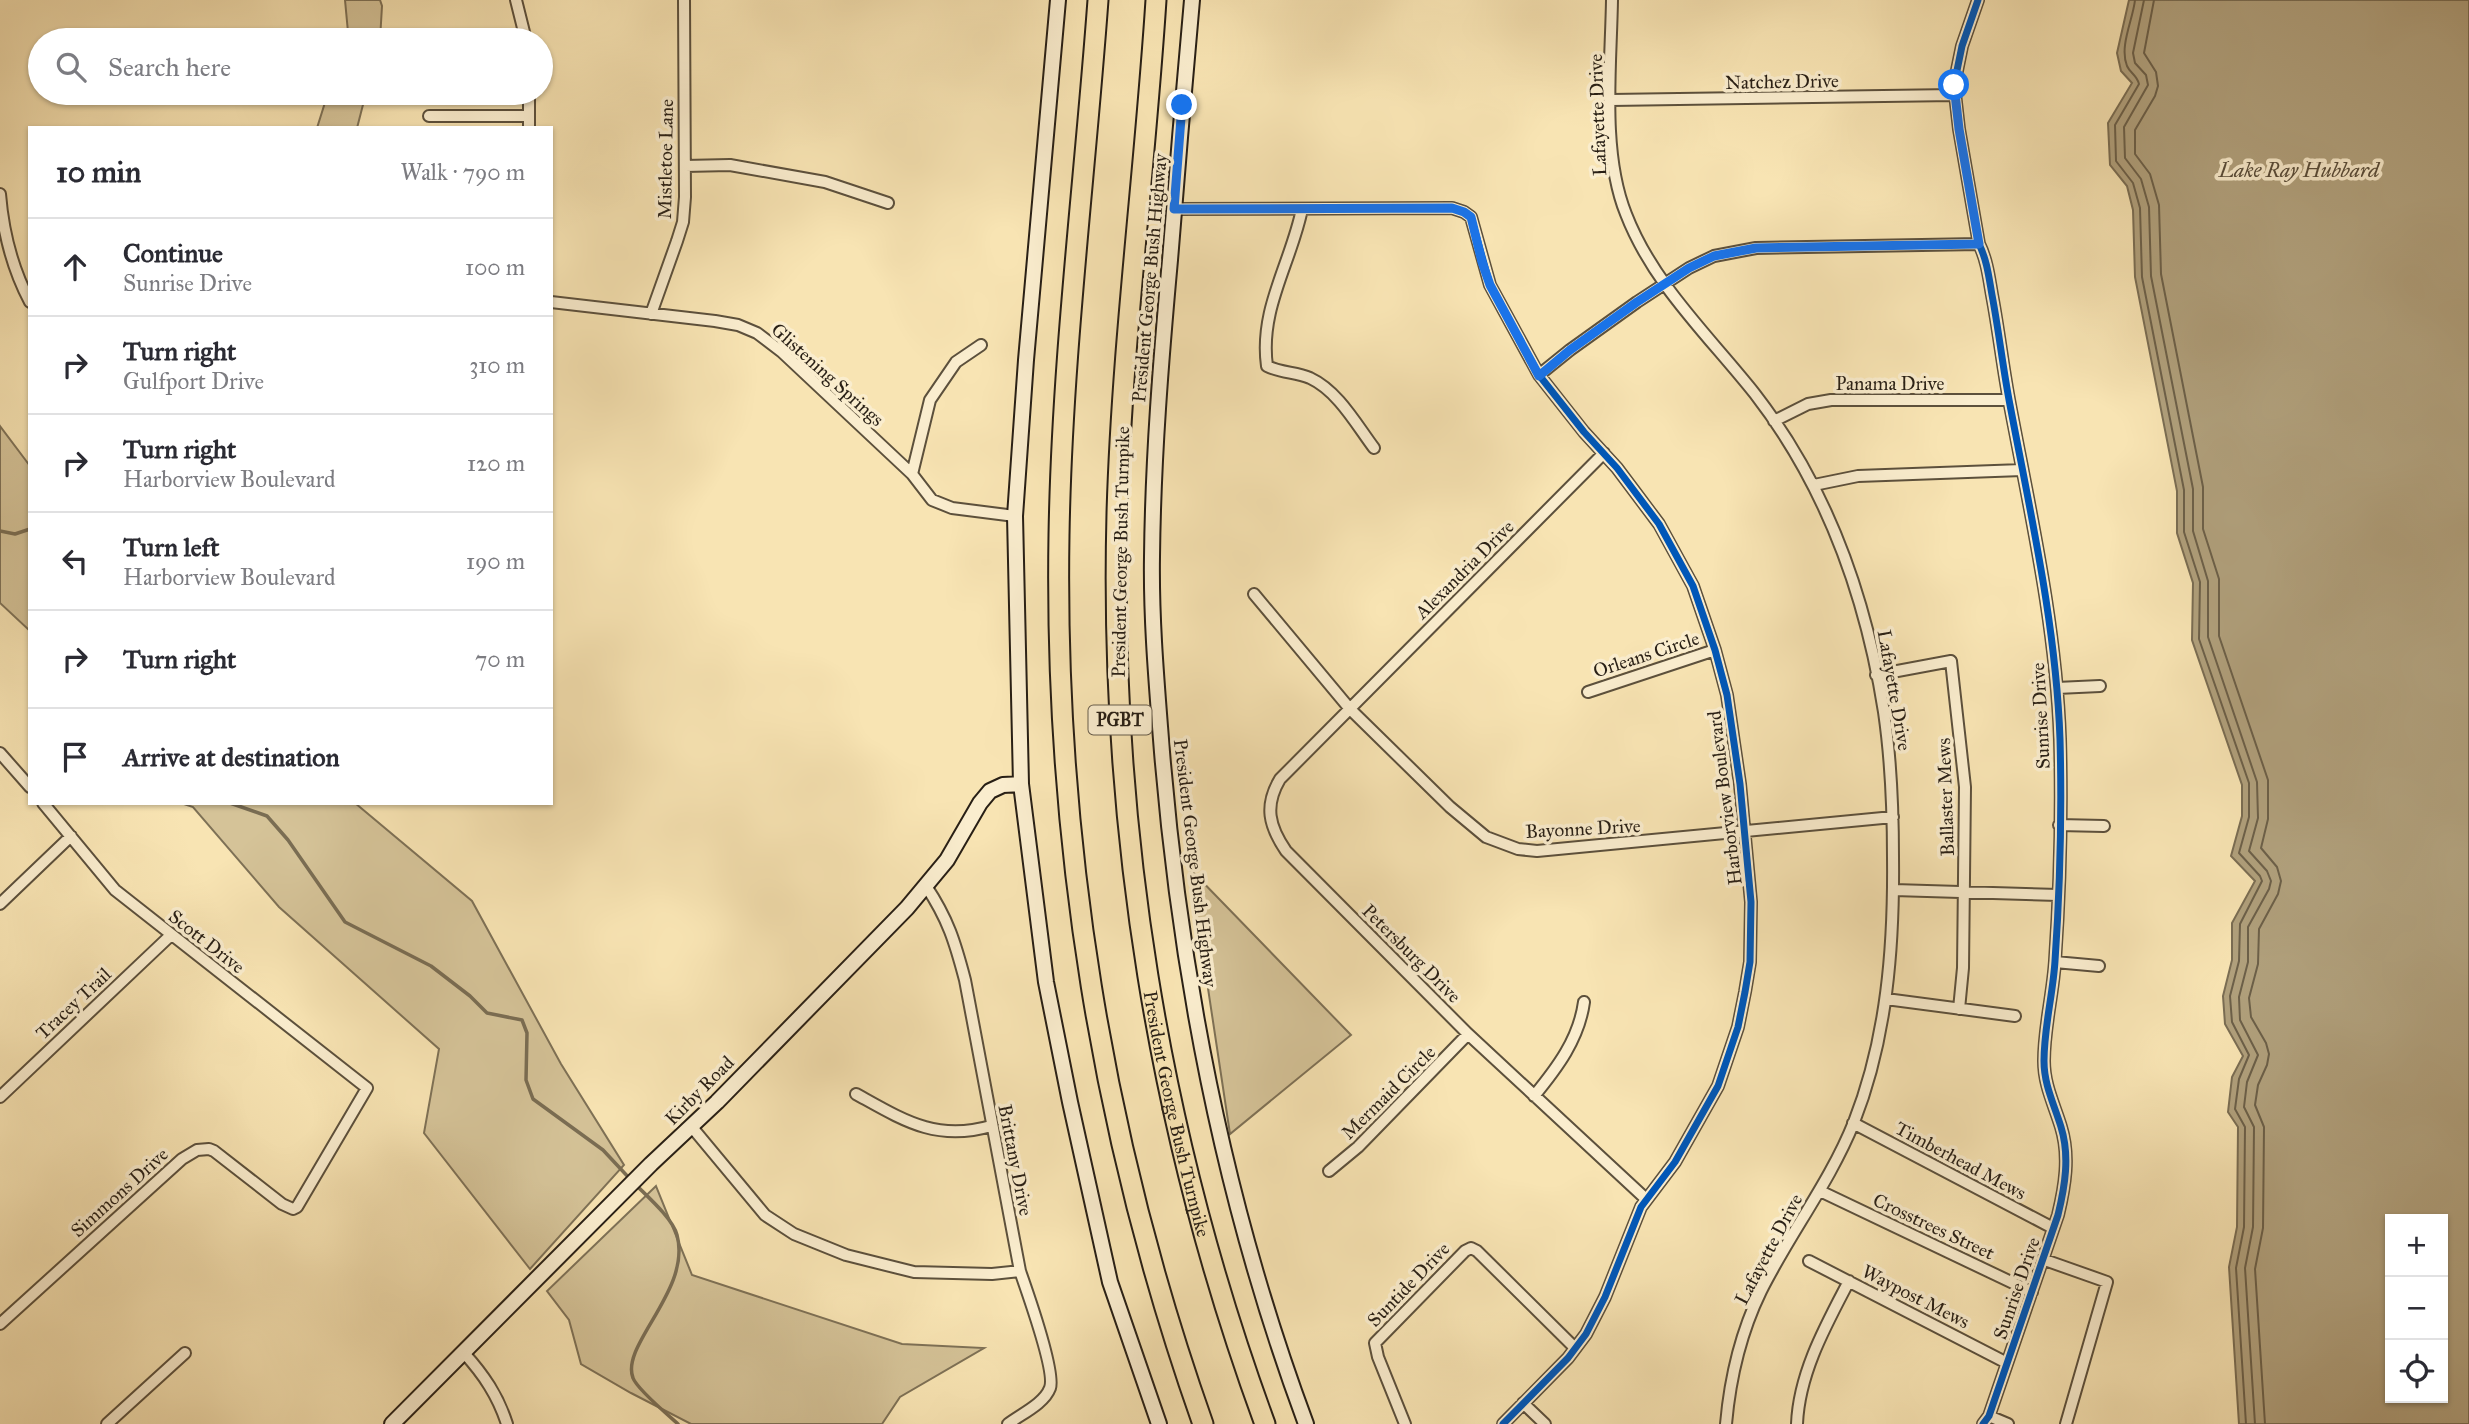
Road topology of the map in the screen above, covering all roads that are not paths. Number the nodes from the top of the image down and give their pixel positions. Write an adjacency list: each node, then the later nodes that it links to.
1 (516, 0): 9 (street)
2 (684, 0): 14 (street, Mistletoe Lane)
3 (1058, 0): 33 (main road)
4 (1098, 0): 91 (highway, PGBT)
5 (1156, 0): 92 (highway, President George Bush Turnpike / PGBT)
6 (1192, 0): 17 (main road, President George Bush Highway)
7 (1612, 0): 11 (street, Lafayette Drive)
8 (1978, 0): 10 (street, Sunrise Drive)
9 (523, 28)
10 (1954, 95): 11 (street, Natchez Drive); 19 (street, Sunrise Drive)
11 (1611, 100): 20 (street, Lafayette Drive)
12 (429, 116): 13 (street)
13 (529, 122)
14 (685, 166): 16 (street); 23 (street, Mistletoe Lane)
15 (0, 194): 21 (street)
16 (888, 203)
17 (1174, 209): 18 (street, Harborview Boulevard); 93 (main road, President George Bush Highway)
18 (1302, 209): 25 (street, Harborview Boulevard); 28 (street)
19 (1979, 244): 20 (street); 26 (street, Sunrise Drive)
20 (1665, 285): 25 (street); 27 (street, Lafayette Drive)
21 (28, 297)
22 (553, 302): 23 (street, Glistening Springs)
23 (651, 314): 31 (street, Glistening Springs)
24 (981, 345): 31 (street)
25 (1539, 376): 29 (street, Harborview Boulevard)
26 (2009, 400): 27 (street, Panama Drive); 30 (street, Sunrise Drive)
27 (1774, 421): 32 (street, Lafayette Drive)
28 (1374, 448)
29 (1604, 453): 35 (street, Harborview Boulevard); 40 (street, Alexandria Drive)
30 (2022, 470): 32 (street); 38 (street, Sunrise Drive)
31 (912, 474): 33 (street, Glistening Springs)
32 (1814, 485): 36 (street, Lafayette Drive)
33 (1015, 516): 42 (main road)
34 (1254, 594): 40 (street, Bayonne Drive)
35 (1715, 650): 39 (street, Orleans Circle); 48 (street, Harborview Boulevard)
36 (1877, 675): 45 (street, Lafayette Drive); 52 (street, Ballaster Mews)
37 (2100, 686): 38 (street)
38 (2057, 688): 46 (street, Sunrise Drive)
39 (1588, 692)
40 (1350, 709): 48 (street, Bayonne Drive); 62 (street, Petersburg Drive)
41 (0, 753): 43 (street)
42 (1021, 784): 50 (main road, Kirby Road); 90 (main road)
43 (28, 785)
44 (45, 805): 49 (street, Scott Drive)
45 (1893, 817): 48 (street, Bayonne Drive); 51 (street, Lafayette Drive)
46 (2059, 825): 47 (street); 53 (street, Sunrise Drive)
47 (2104, 826)
48 (1743, 831): 72 (street, Harborview Boulevard)
49 (71, 836): 54 (street); 55 (street, Scott Drive)
50 (926, 886): 68 (main road, Kirby Road); 69 (street, Brittany Drive)
51 (1894, 890): 52 (street); 58 (street, Lafayette Drive)
52 (1965, 892): 53 (street); 60 (street, Ballaster Mews)
53 (2058, 895): 56 (street, Sunrise Drive)
54 (0, 904)
55 (171, 935): 63 (street, Scott Drive); 66 (street, Tracey Trail)
56 (2055, 962): 57 (street); 73 (street, Sunrise Drive)
57 (2099, 966)
58 (1886, 999): 60 (street); 67 (street, Lafayette Drive)
59 (1584, 1003): 65 (street)
60 (1959, 1009): 61 (street)
61 (2015, 1016)
62 (1468, 1034): 65 (street, Petersburg Drive); 70 (street, Mermaid Circle)
63 (367, 1087): 79 (street, Simmons Drive)
64 (856, 1094): 69 (street)
65 (1534, 1096): 72 (street, Petersburg Drive)
66 (0, 1097)
67 (1853, 1123): 71 (street, Lafayette Drive); 73 (street, Timberhead Mews)
68 (691, 1126): 76 (street); 82 (main road, Kirby Road)
69 (991, 1126): 76 (street, Brittany Drive)
70 (1329, 1171)
71 (1820, 1191): 78 (street, Crosstrees Street); 97 (street, Lafayette Drive)
72 (1646, 1199): 80 (street, Harborview Boulevard)
73 (2053, 1228): 74 (street, Sunrise Drive)
74 (2042, 1259): 78 (street, Sunrise Drive); 100 (street)
75 (1809, 1261): 77 (street, Waypost Mews)
76 (1020, 1271): 89 (street, Brittany Drive)
77 (1849, 1281): 83 (street, Waypost Mews); 98 (street)
78 (2032, 1292): 83 (street, Sunrise Drive)
79 (0, 1324)
80 (1574, 1347): 84 (street, Harborview Boulevard); 94 (street, Suntide Drive)
81 (185, 1353): 86 (street)
82 (464, 1353): 87 (main road, Kirby Road); 88 (street)
83 (2007, 1363): 85 (street, Sunrise Drive)
84 (1523, 1403): 95 (street, Harborview Boulevard); 96 (street)
85 (1986, 1420): 99 (street)
86 (107, 1424)
87 (392, 1424)
88 (507, 1424)
89 (1009, 1424)
90 (1159, 1424)
91 (1203, 1424)
92 (1265, 1424)
93 (1306, 1424)
94 (1405, 1424)
95 (1503, 1424)
96 (1545, 1424)
97 (1726, 1424)
98 (1797, 1424)
99 (2008, 1424)
100 (2066, 1424)

